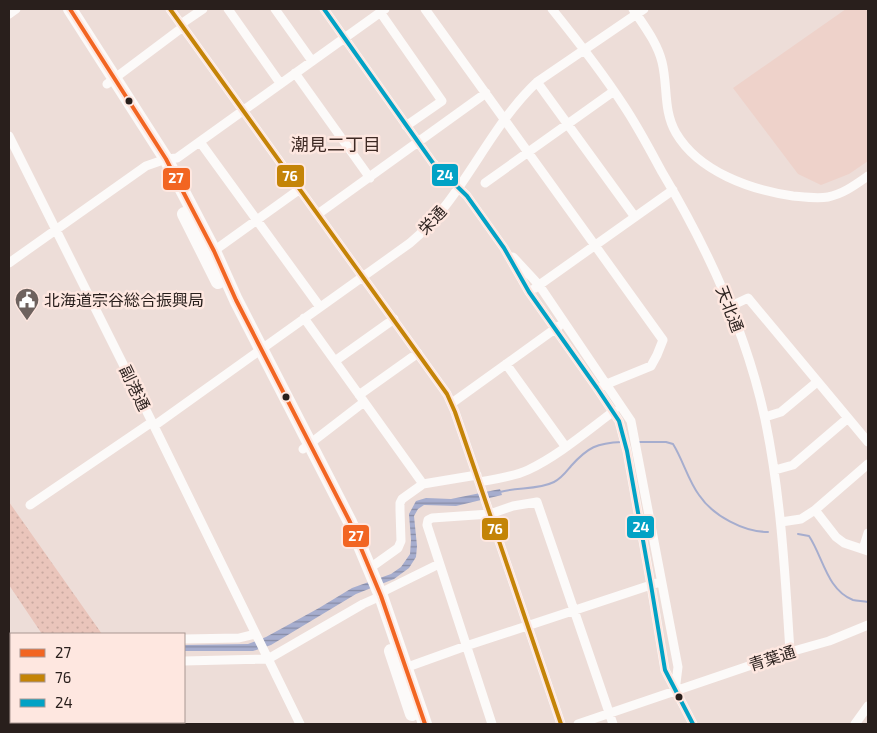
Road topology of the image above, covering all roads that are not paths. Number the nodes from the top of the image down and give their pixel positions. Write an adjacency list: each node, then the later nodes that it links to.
1 (16, 9): 13 (street)
2 (60, 9): 19 (highway)
3 (70, 9): 19 (highway)
4 (170, 9): 14 (street)
5 (203, 9): 14 (street)
6 (275, 9): 17 (street)
7 (324, 9): 15 (street)
8 (425, 9): 23 (street)
9 (552, 9): 16 (street, 天北通)
10 (230, 10): 21 (street)
11 (382, 10): 15 (street); 27 (street)
12 (638, 10): 16 (street, 栄通); 33 (street)
13 (9, 14)
14 (182, 26): 19 (street); 24 (street)
15 (344, 38): 17 (street); 27 (street)
16 (584, 49): 20 (street, 栄通); 22 (street, 天北通)
17 (312, 61): 18 (street)
18 (295, 73): 21 (street); 34 (street)
19 (111, 81): 32 (highway)
20 (537, 82): 25 (street, 栄通); 26 (street)
21 (280, 83): 24 (street)
22 (614, 91): 26 (street); 38 (street, 天北通)
23 (486, 93): 25 (street); 30 (street)
24 (243, 110): 29 (street); 37 (street)
25 (504, 119): 31 (street); 36 (street, 栄通)
26 (568, 123): 31 (street); 40 (street)
27 (406, 126): 30 (street)
28 (9, 136): 42 (street, 副港通)
29 (200, 142): 32 (street); 41 (street)
30 (418, 142): 34 (street); 36 (street)
31 (528, 152): 35 (street); 43 (street)
32 (161, 161): 42 (street); 45 (highway)
33 (868, 176)
34 (370, 178): 39 (street)
35 (485, 184)
36 (460, 188): 44 (street); 47 (street, 栄通)
37 (300, 189): 39 (street); 41 (street)
38 (673, 190): 40 (street); 50 (street, 天北通)
39 (318, 214): 47 (street)
40 (635, 217): 43 (street)
41 (256, 220): 45 (street); 51 (street)
42 (56, 230): 46 (street); 68 (street, 副港通)
43 (594, 245): 48 (street); 61 (street)
44 (504, 248): 48 (street); 49 (street)
45 (210, 254): 56 (highway)
46 (9, 263)
47 (362, 276): 51 (street, 栄通); 53 (street)
48 (539, 285): 49 (street); 54 (street)
49 (528, 292): 55 (street)
50 (731, 306): 60 (street); 66 (street, 天北通)
51 (320, 307): 52 (street, 栄通)
52 (304, 318): 56 (street, 栄通); 58 (street)
53 (394, 319): 57 (street); 58 (street)
54 (565, 322): 55 (street); 61 (street)
55 (555, 329): 59 (street); 62 (street)
56 (258, 352): 68 (street, 栄通); 70 (highway)
57 (418, 353): 63 (street); 64 (street)
58 (335, 361): 63 (street)
59 (506, 364): 64 (street); 71 (street)
60 (817, 382): 66 (street); 67 (street)
61 (607, 384): 62 (street); 83 (street)
62 (597, 388): 65 (street)
63 (362, 399): 70 (street); 75 (street)
64 (452, 403): 74 (street)
65 (614, 412): 71 (street); 84 (street)
66 (765, 417): 73 (street, 天北通)
67 (848, 418): 69 (street); 73 (street)
68 (153, 424): 76 (street, 栄通); 90 (street, 副港通)
69 (868, 442)
70 (306, 446): 85 (highway)
71 (565, 446): 74 (street)
72 (868, 464): 77 (street)
73 (774, 470): 79 (street, 天北通)
74 (479, 481): 75 (street); 78 (street)
75 (423, 484): 85 (street)
76 (30, 505)
77 (815, 510): 79 (street); 81 (street)
78 (489, 511): 82 (street); 86 (street); 87 (street)
79 (782, 522): 92 (street, 天北通)
80 (868, 533): 81 (street)
81 (865, 550)
82 (440, 564): 85 (street); 91 (street)
83 (662, 582): 84 (street); 95 (street)
84 (652, 585): 86 (street); 95 (street)
85 (374, 587): 90 (street); 94 (highway)
86 (575, 609): 87 (street); 97 (street)
87 (528, 625): 91 (street); 102 (street)
88 (868, 625): 92 (street, 青葉通)
89 (185, 639): 90 (street)
90 (261, 646): 93 (street); 98 (street, 副港通)
91 (466, 646): 94 (street); 101 (street)
92 (790, 652): 95 (street, 青葉通)
93 (185, 661)
94 (401, 669): 99 (highway); 100 (highway)
95 (675, 691): 97 (street, 青葉通); 105 (street)
96 (868, 706): 106 (street)
97 (610, 713): 103 (street, 青葉通); 104 (street)
98 (300, 724)
99 (415, 724)
100 (425, 724)
101 (492, 724)
102 (561, 724)
103 (578, 724)
104 (613, 724)
105 (693, 724)
106 (855, 724)

